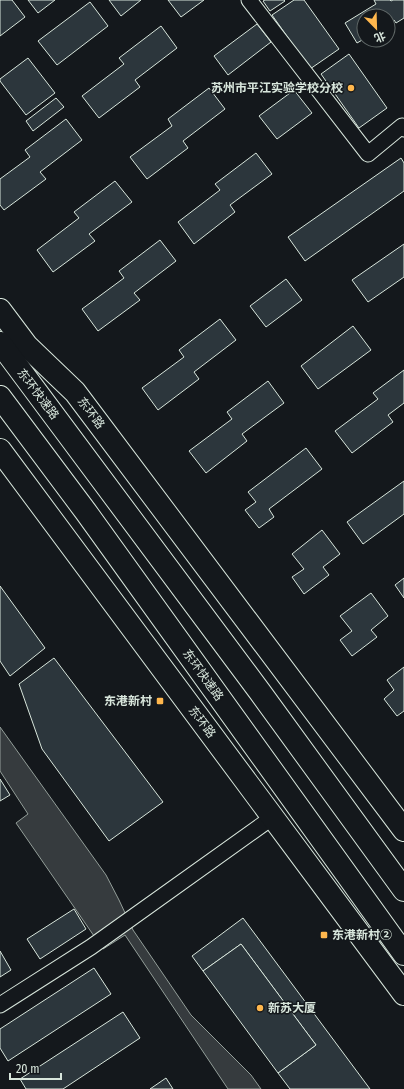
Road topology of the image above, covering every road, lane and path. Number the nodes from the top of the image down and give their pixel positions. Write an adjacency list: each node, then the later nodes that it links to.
1 (249, 0): 2 (street)
2 (404, 129)
3 (0, 310): 8 (main road, 东环路)
4 (0, 343): 9 (main road, 东环快速路)
5 (0, 397): 10 (main road, 东环快速路)
6 (0, 450): 7 (main road, 东环路)
7 (273, 817): 11 (main road, 东环路); 12 (street)
8 (404, 830)
9 (404, 890)
10 (404, 954)
11 (404, 994)
12 (0, 1005)

